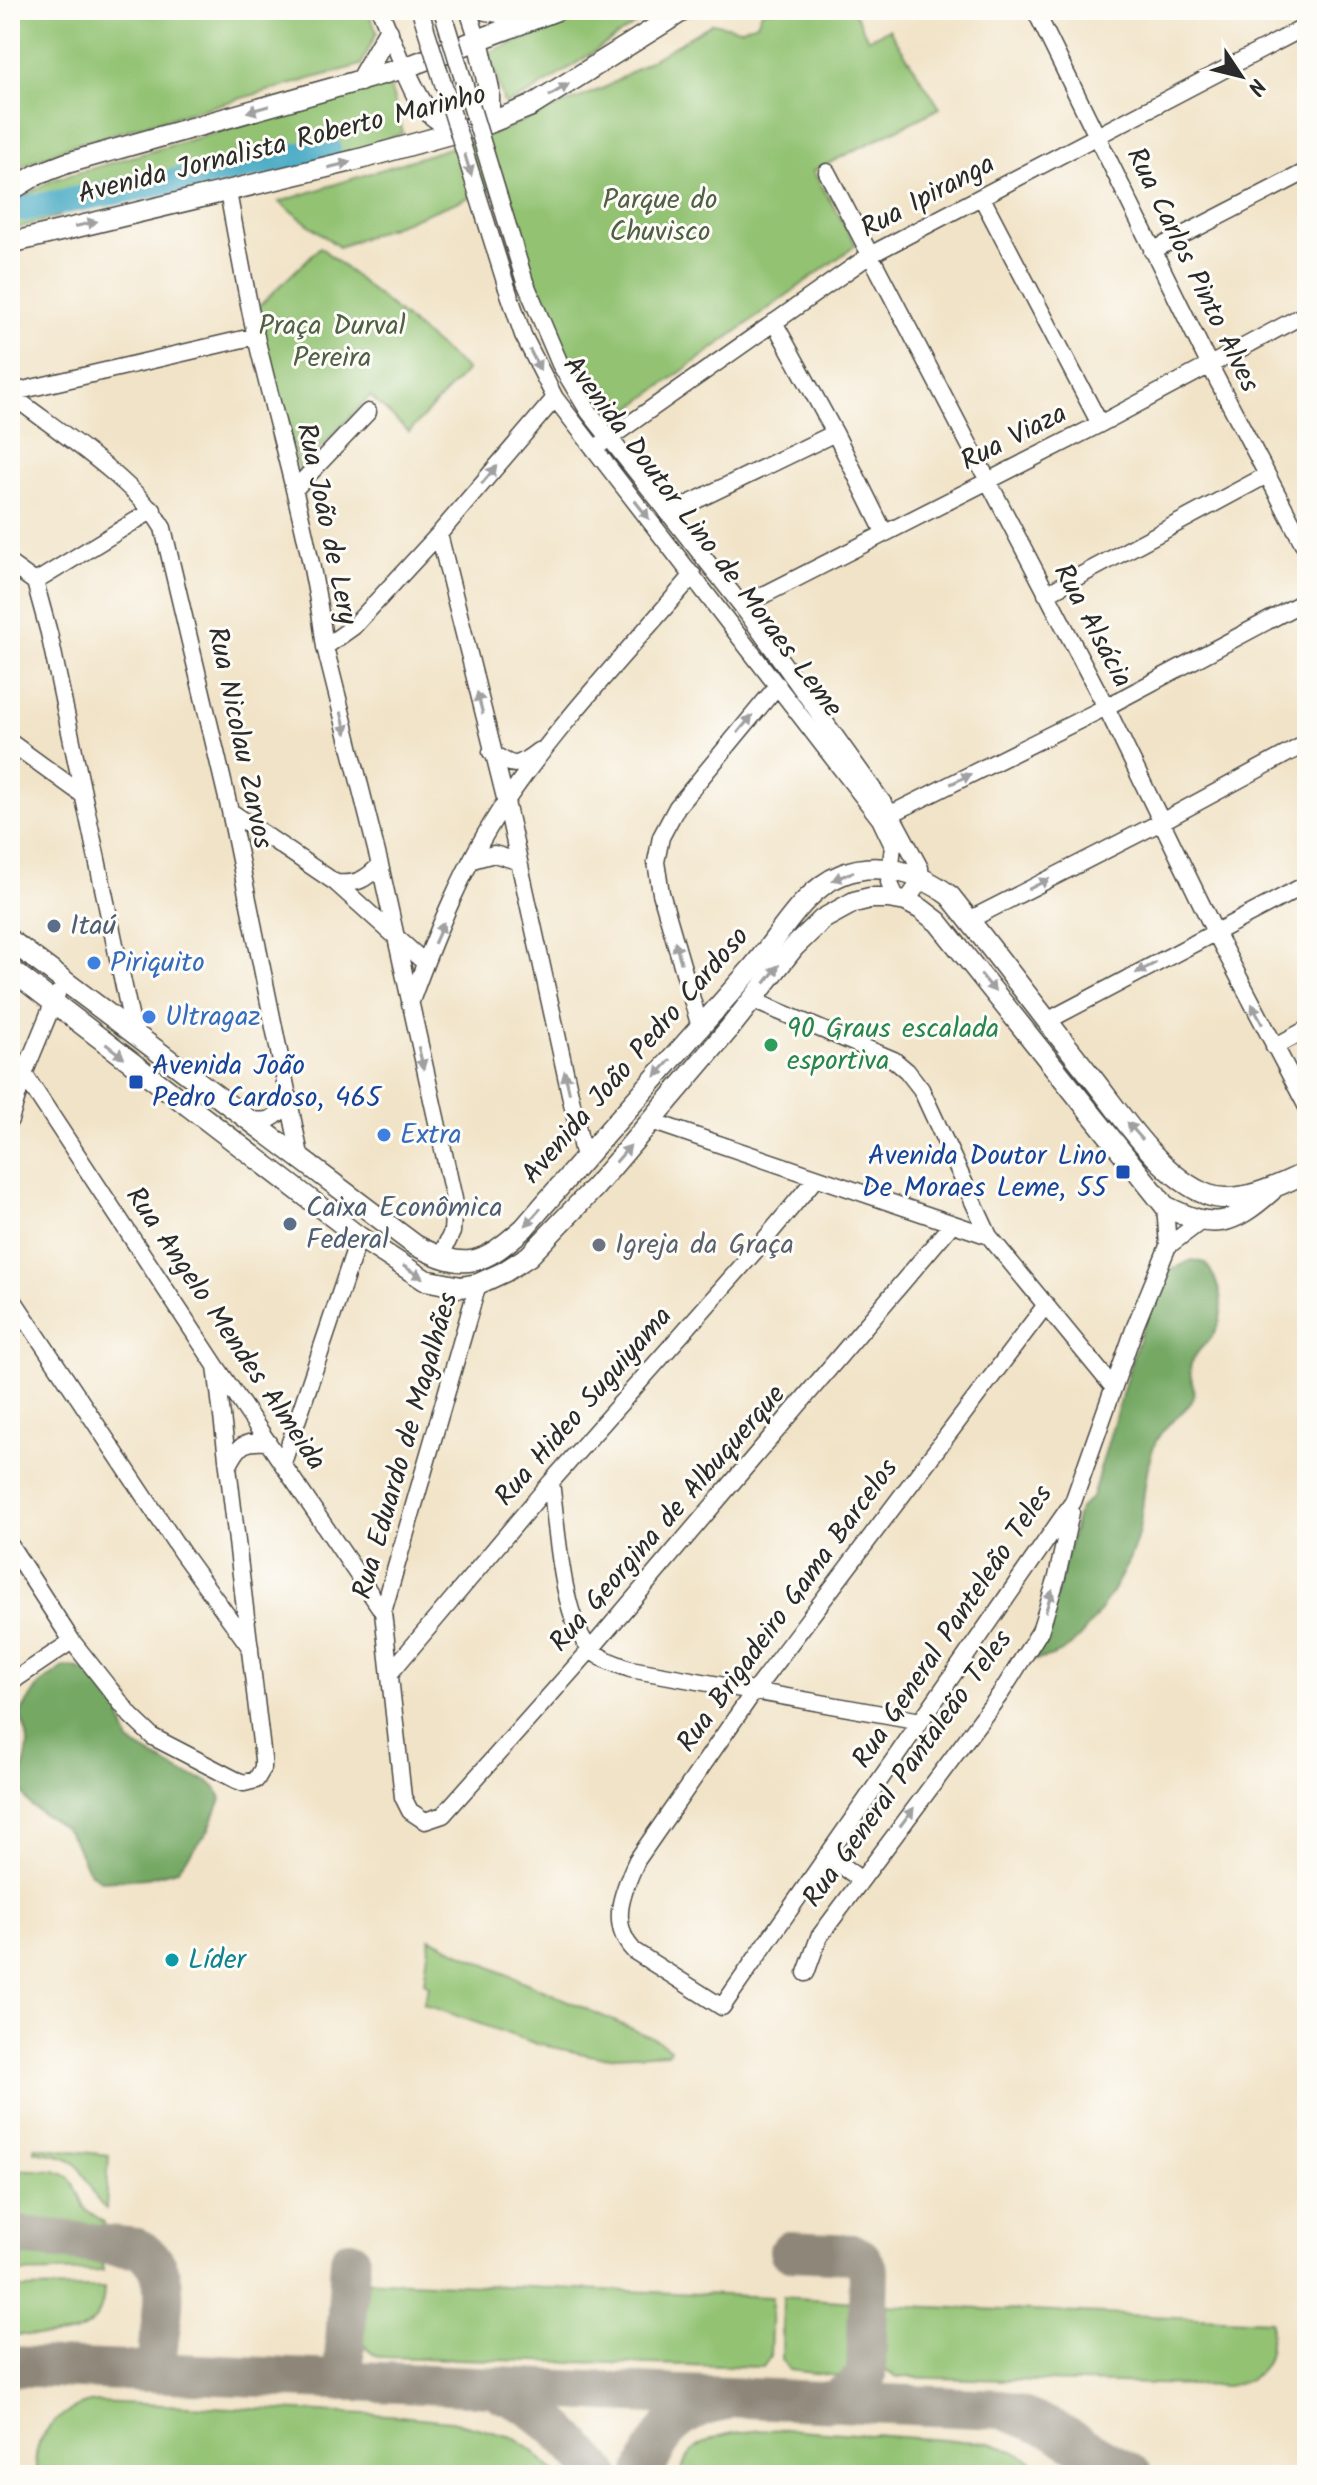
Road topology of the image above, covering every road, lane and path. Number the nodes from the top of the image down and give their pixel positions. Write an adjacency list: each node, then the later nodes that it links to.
1 (380, 10): 11 (street)
2 (420, 10): 31 (street, Avenida Doutor Lino de Moraes Leme, one-way to 31, bridge)
3 (442, 10): 35 (street, Avenida Doutor Lino de Moraes Leme, bridge)
4 (468, 10): 12 (street)
5 (486, 10): 9 (main road)
6 (557, 10): 9 (main road, Avenida Jornalista Roberto Marinho)
7 (684, 10): 15 (main road, Avenida Jornalista Roberto Marinho, one-way to 7)
8 (1035, 10): 17 (street, Rua Carlos Pinto Alves)
9 (535, 18): 12 (main road, Avenida Jornalista Roberto Marinho)
10 (1307, 26): 17 (street, Rua Ipiranga)
11 (388, 32): 13 (street); 14 (main road)
12 (478, 40): 13 (main road, Avenida Jornalista Roberto Marinho); 15 (main road)
13 (404, 68): 14 (main road, Avenida Jornalista Roberto Marinho); 16 (main road)
14 (360, 81): 20 (main road, Avenida Jornalista Roberto Marinho, one-way to 20)
15 (489, 123): 16 (main road, Avenida Jornalista Roberto Marinho)
16 (461, 132): 21 (main road, Avenida Jornalista Roberto Marinho, one-way to 16)
17 (1098, 138): 22 (street, Rua Ipiranga); 24 (street, Rua Carlos Pinto Alves)
18 (1307, 171): 24 (street)
19 (827, 172): 25 (street, Rua Alsácia)
20 (10, 191)
21 (228, 192): 23 (main road, Avenida Jornalista Roberto Marinho, one-way to 21); 28 (street, Rua João de Lery)
22 (982, 198): 25 (street, Rua Ipiranga); 33 (street)
23 (10, 243)
24 (1152, 251): 29 (street, Rua Carlos Pinto Alves)
25 (870, 255): 27 (street, Rua Ipiranga); 38 (street, Rua Alsácia)
26 (1307, 313): 29 (street, Rua Viaza)
27 (774, 322): 34 (street); 35 (street, Rua Ipiranga)
28 (256, 336): 30 (street); 39 (street, Rua João de Lery)
29 (1209, 364): 33 (street, Rua Viaza); 37 (street, Rua Carlos Pinto Alves)
30 (10, 394): 40 (street, Rua Nicolau Zarvos)
31 (555, 398): 36 (street, Avenida Doutor Lino de Moraes Leme); 43 (street, one-way to 31)
32 (368, 412): 39 (street)
33 (1100, 424): 38 (street, Rua Viaza)
34 (835, 433): 41 (street); 42 (street)
35 (610, 438): 36 (street, Rua Ipiranga); 41 (street, Avenida Doutor Lino de Moraes Leme)
36 (594, 449): 46 (street, Avenida Doutor Lino de Moraes Leme, one-way to 46)
37 (1267, 475): 44 (street, Rua Carlos Pinto Alves); 48 (street)
38 (987, 482): 42 (street, Rua Viaza); 48 (street, Rua Alsácia)
39 (294, 490): 51 (street, Rua João de Lery)
40 (153, 510): 47 (street); 62 (street, Rua Nicolau Zarvos)
41 (668, 514): 50 (street, Avenida Doutor Lino de Moraes Leme)
42 (884, 532): 50 (street, Rua Viaza)
43 (439, 534): 52 (street); 59 (street, one-way to 43)
44 (1307, 551)
45 (10, 564): 47 (street)
46 (693, 575): 54 (street, Avenida Doutor Lino de Moraes Leme); 56 (street)
47 (35, 582): 60 (street)
48 (1046, 594): 55 (street, Rua Alsácia)
49 (1307, 600): 55 (street)
50 (742, 606): 63 (street, Avenida Doutor Lino de Moraes Leme)
51 (321, 612): 52 (street); 53 (street, Rua João de Lery)
52 (353, 627): 53 (street)
53 (325, 647): 67 (street, Rua João de Lery, one-way to 67)
54 (778, 685): 63 (street, Avenida Doutor Lino de Moraes Leme); 84 (street, one-way to 54)
55 (1106, 707): 63 (street, one-way to 55); 64 (street, Rua Alsácia)
56 (554, 738): 59 (street); 61 (street)
57 (10, 742): 60 (street)
58 (1307, 743): 64 (street)
59 (491, 752): 61 (street)
60 (83, 795): 86 (street)
61 (506, 802): 65 (street); 66 (street)
62 (230, 811): 70 (street); 89 (street, Rua Nicolau Zarvos)
63 (885, 817): 68 (street, Avenida Doutor Lino de Moraes Leme); 69 (street, Avenida Doutor Lino de Moraes Leme)
64 (1161, 822): 73 (street, one-way to 64); 74 (street, Rua Alsácia)
65 (472, 860): 66 (street); 77 (street, one-way to 65)
66 (517, 861): 94 (street, one-way to 66)
67 (380, 865): 70 (street); 75 (street, Rua João de Lery)
68 (889, 870): 69 (main road, Avenida João Pedro Cardoso); 72 (street, Avenida Doutor Lino de Moraes Leme); 84 (main road, Avenida João Pedro Cardoso, one-way to 84)
69 (920, 878): 72 (street); 73 (main road)
70 (336, 883): 75 (street)
71 (1307, 884): 74 (street)
72 (901, 900): 80 (main road, Avenida João Pedro Cardoso, one-way to 72); 101 (main road, one-way to 101)
73 (969, 920): 83 (main road)
74 (1215, 932): 83 (street, one-way to 83); 87 (street, Rua Alsácia, one-way to 74)
75 (397, 939): 77 (street); 82 (street, Rua João de Lery)
76 (10, 940): 79 (main road, Avenida João Pedro Cardoso)
77 (425, 963): 82 (street)
78 (10, 969): 81 (main road, Avenida João Pedro Cardoso)
79 (63, 981): 81 (street); 86 (main road, Avenida João Pedro Cardoso)
80 (752, 1000): 93 (main road, Avenida João Pedro Cardoso); 104 (street)
81 (53, 1003): 88 (street); 105 (main road, Avenida João Pedro Cardoso, one-way to 105)
82 (409, 1006): 107 (street, Rua João de Lery, one-way to 107)
83 (1047, 1021): 98 (main road, one-way to 83)
84 (700, 1027): 94 (main road, Avenida João Pedro Cardoso, one-way to 94)
85 (1307, 1029): 87 (street)
86 (134, 1034): 92 (main road, Avenida João Pedro Cardoso)
87 (1274, 1047): 90 (street, Rua Alsácia)
88 (24, 1074): 91 (street); 111 (street, Rua Angelo Mendes Almeida)
89 (288, 1102): 92 (street); 95 (street, Rua Nicolau Zarvos)
90 (1307, 1107)
91 (10, 1120)
92 (248, 1120): 95 (main road, Avenida João Pedro Cardoso)
93 (651, 1121): 97 (street); 108 (main road, Avenida João Pedro Cardoso, one-way to 93)
94 (584, 1158): 107 (main road, Avenida João Pedro Cardoso, one-way to 107)
95 (301, 1160): 107 (main road, Avenida João Pedro Cardoso)
96 (1307, 1172): 99 (main road)
97 (816, 1178): 103 (street); 118 (street, Rua Hideo Suguiyama)
98 (1190, 1186): 100 (main road); 101 (main road)
99 (1274, 1188): 100 (main road); 102 (main road)
100 (1220, 1198): 102 (main road)
101 (1165, 1206): 102 (main road); 106 (street, Rua General Panteleão Teles)
102 (1200, 1222): 106 (street)
103 (952, 1224): 104 (street); 124 (street, Rua Georgina de Albuquerque)
104 (989, 1236): 110 (street)
105 (359, 1237): 108 (main road, Avenida João Pedro Cardoso, one-way to 108); 116 (street)
106 (1168, 1246): 112 (street, Rua General Panteleão Teles)
107 (440, 1258)
108 (478, 1284): 121 (street, Rua Eduardo de Magalhães)
109 (10, 1295): 123 (street)
110 (1045, 1306): 112 (street); 127 (street, Rua Brigadeiro Gama Barcelos)
111 (216, 1366): 113 (street, Rua Angelo Mendes Almeida); 114 (street)
112 (1113, 1387): 119 (street, Rua General Panteleão Teles)
113 (249, 1413): 114 (street); 115 (street, Rua Angelo Mendes Almeida)
114 (223, 1427): 117 (street)
115 (268, 1442): 116 (street, Rua Angelo Mendes Almeida); 117 (street)
116 (283, 1463): 121 (street, Rua Angelo Mendes Almeida)
117 (228, 1467): 123 (street)
118 (551, 1482): 124 (street); 125 (street, Rua Hideo Suguiyama)
119 (1073, 1502): 128 (street, Rua General Panteleão Teles); 131 (street, Rua General Pantaleão Teles, one-way to 119)
120 (10, 1545): 122 (street)
121 (383, 1612): 125 (street, Rua Eduardo de Magalhães)
122 (72, 1641): 123 (street); 126 (street)
123 (250, 1649)
124 (591, 1649): 127 (street); 129 (street, Rua Georgina de Albuquerque)
125 (391, 1672): 129 (street, Rua Eduardo de Magalhães)
126 (10, 1683)
127 (755, 1690): 128 (street); 133 (street, Rua Brigadeiro Gama Barcelos)
128 (921, 1721): 130 (street, Rua General Panteleão Teles)
129 (410, 1811)
130 (827, 1855): 131 (street); 133 (street, Rua General Panteleão Teles)
131 (860, 1879): 132 (street, Rua General Pantaleão Teles)
132 (806, 1973)
133 (722, 2007)

